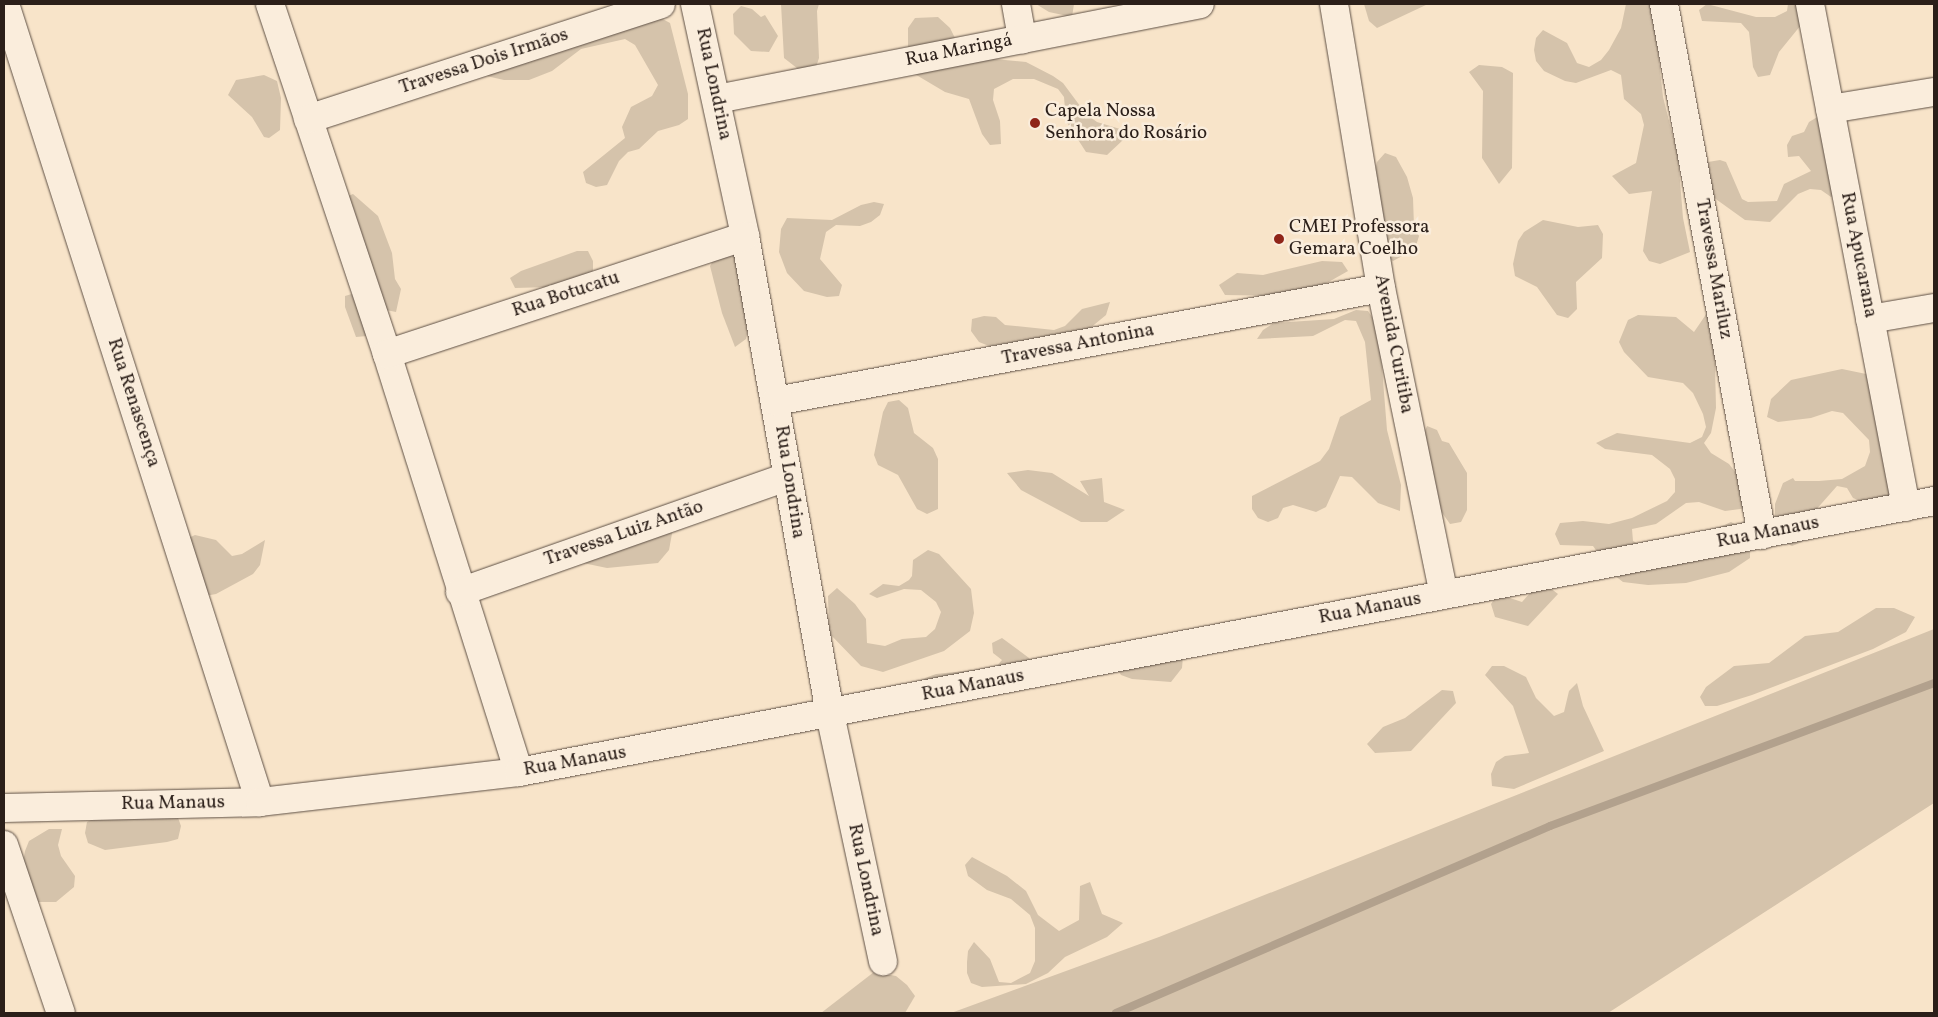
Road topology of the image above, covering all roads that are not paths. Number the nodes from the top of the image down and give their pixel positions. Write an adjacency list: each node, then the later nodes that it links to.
1 (5, 4): 29 (street, Rua Renascença)
2 (270, 4): 14 (street)
3 (660, 4): 14 (street, Travessa Dois Irmãos)
4 (695, 4): 12 (street, Rua Londrina)
5 (1016, 4): 10 (street)
6 (1200, 4): 10 (street, Rua Maringá)
7 (1334, 4): 16 (street, Avenida Curitiba)
8 (1664, 4): 24 (street, Travessa Mariluz)
9 (1810, 4): 13 (street, Rua Apucarana)
10 (1022, 39): 12 (street, Rua Maringá)
11 (1934, 92): 13 (street)
12 (717, 99): 15 (street, Rua Londrina)
13 (1830, 109): 18 (street, Rua Apucarana)
14 (308, 119): 19 (street)
15 (745, 236): 19 (street, Rua Botucatu); 20 (street, Rua Londrina)
16 (1381, 288): 20 (street, Travessa Antonina); 26 (street, Avenida Curitiba)
17 (1934, 308): 18 (street)
18 (1870, 319): 23 (street, Rua Apucarana)
19 (387, 354): 25 (street)
20 (776, 402): 21 (street, Rua Londrina)
21 (787, 477): 25 (street, Travessa Luiz Antão); 27 (street, Rua Londrina)
22 (1934, 501): 23 (street, Rua Manaus)
23 (1906, 507): 24 (street, Rua Manaus)
24 (1762, 535): 26 (street, Rua Manaus)
25 (460, 592): 28 (street)
26 (1444, 595): 27 (street, Rua Manaus)
27 (830, 714): 28 (street, Rua Manaus); 32 (street, Rua Londrina)
28 (519, 772): 29 (street, Rua Manaus)
29 (260, 802): 30 (street, Rua Manaus)
30 (4, 808)
31 (4, 845): 33 (street)
32 (882, 961)
33 (61, 1013)

